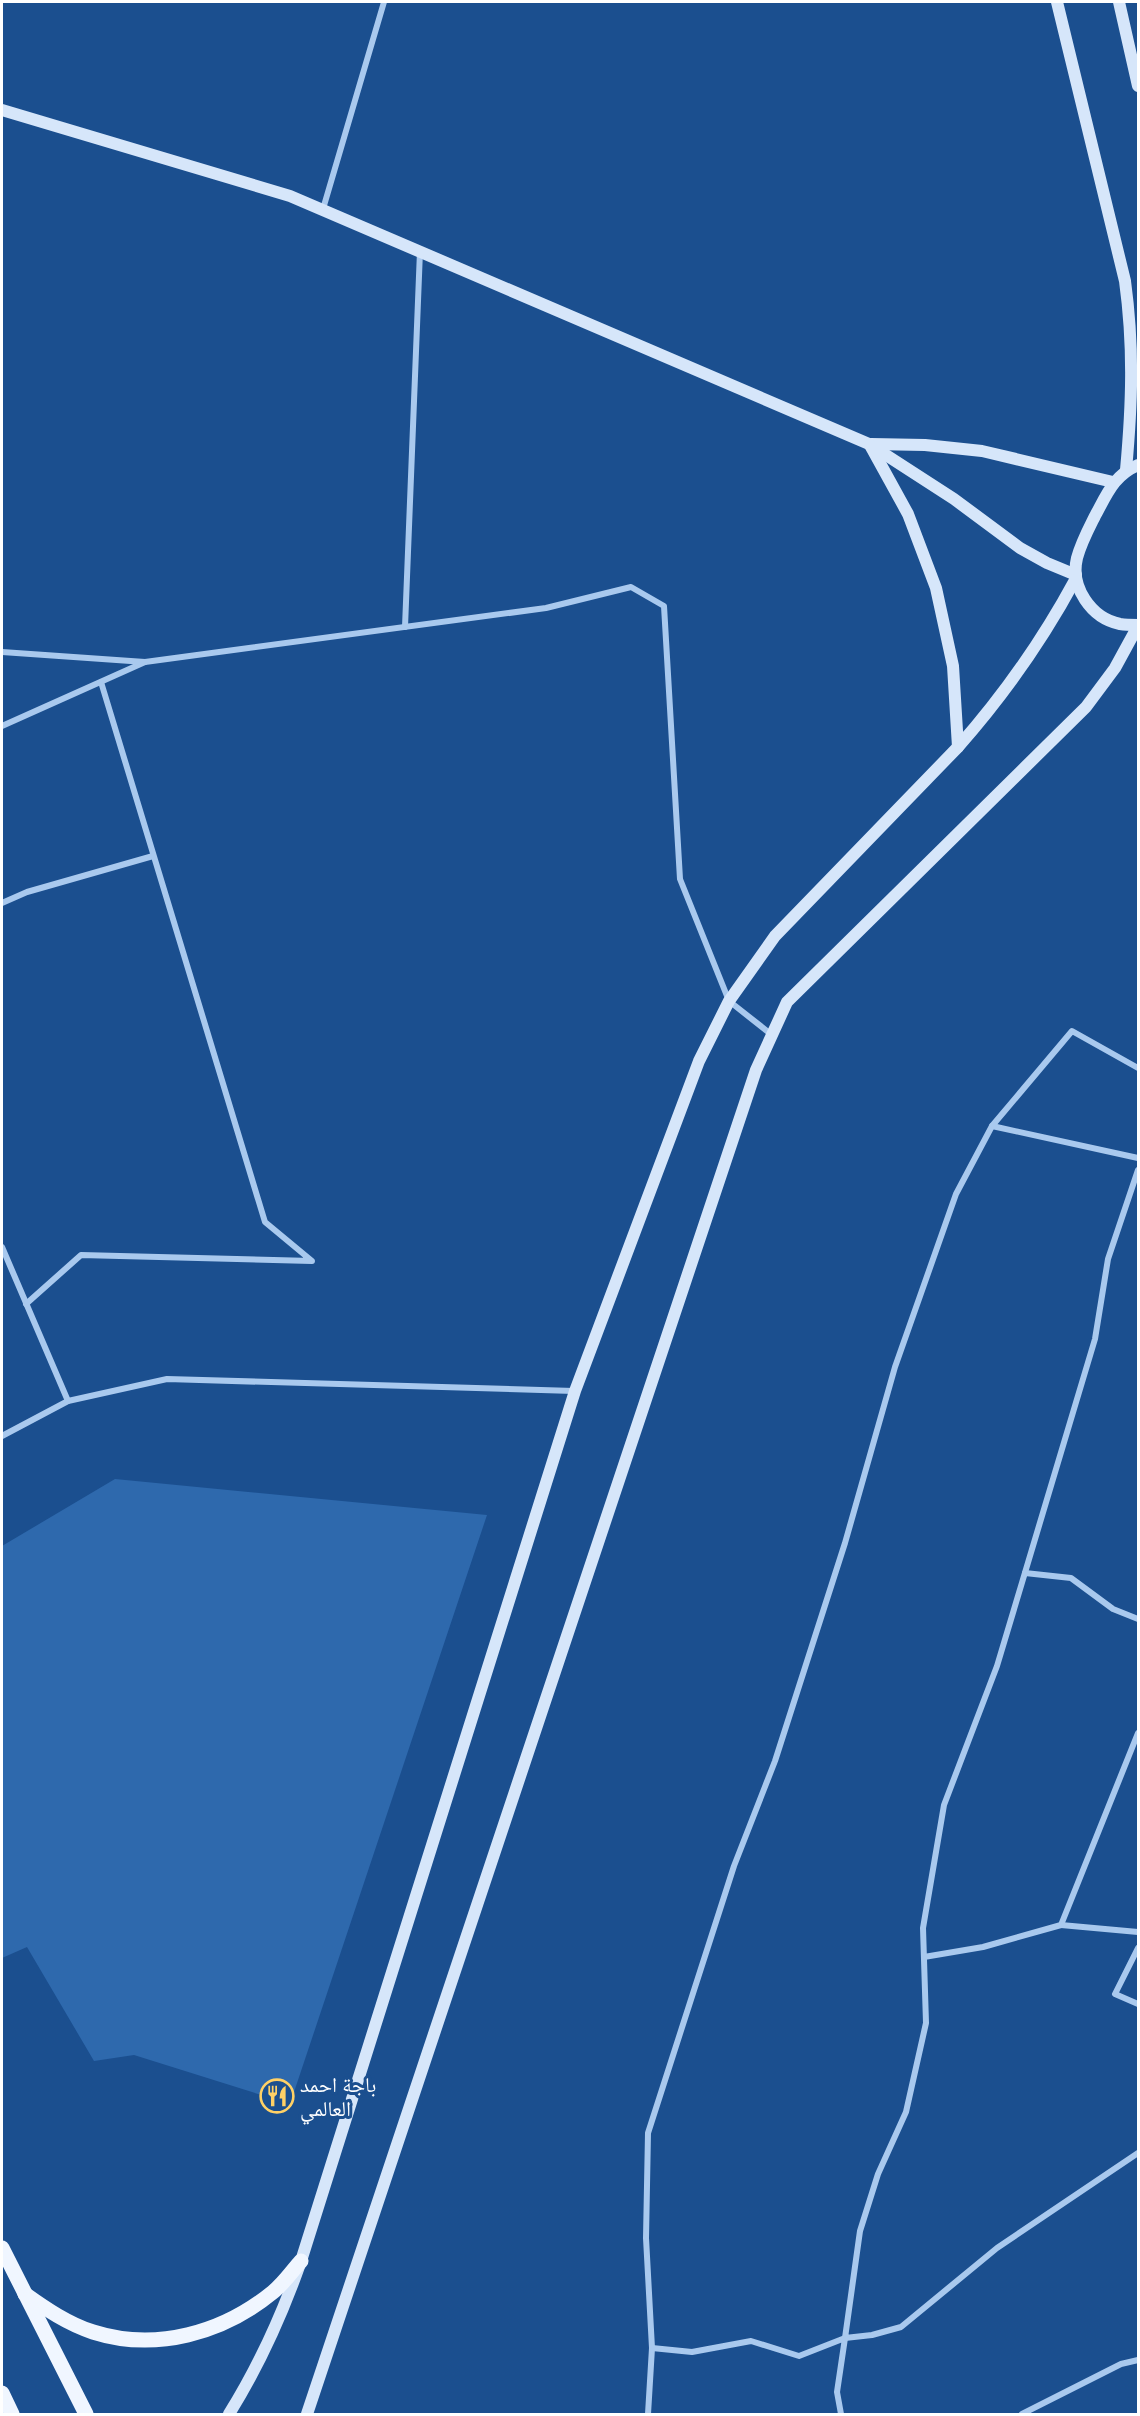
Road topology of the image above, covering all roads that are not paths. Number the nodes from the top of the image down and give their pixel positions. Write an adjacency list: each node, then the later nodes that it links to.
1 (384, 2): 6 (street)
2 (1057, 2): 10 (main road)
3 (1119, 2): 4 (main road)
4 (1138, 86)
5 (2, 110): 6 (main road)
6 (323, 210): 7 (main road)
7 (420, 251): 8 (main road); 14 (street)
8 (869, 444): 11 (main road); 12 (main road); 19 (main road)
9 (1138, 465): 10 (main road)
10 (1126, 470): 11 (main road)
11 (1113, 482): 12 (main road)
12 (1076, 577): 13 (main road); 19 (main road)
13 (1138, 626): 23 (main road)
14 (405, 627): 16 (street); 22 (street)
15 (2, 652): 16 (street)
16 (146, 662): 17 (street)
17 (100, 682): 18 (street); 20 (street)
18 (2, 726)
19 (958, 747): 22 (main road)
20 (153, 856): 21 (street); 29 (street)
21 (2, 903)
22 (729, 1001): 23 (street); 30 (main road)
23 (772, 1036): 52 (main road)
24 (1138, 1068): 25 (street)
25 (992, 1126): 26 (street); 46 (street)
26 (1138, 1158)
27 (1138, 1170): 33 (street)
28 (2, 1247): 29 (street)
29 (26, 1304): 31 (street)
30 (575, 1391): 31 (street); 43 (main road)
31 (68, 1401): 32 (street)
32 (2, 1436)
33 (1025, 1573): 34 (street); 39 (street)
34 (1138, 1619)
35 (1138, 1733): 36 (street)
36 (1060, 1925): 37 (street); 39 (street)
37 (1138, 1932)
38 (1138, 1948): 40 (street)
39 (924, 1957): 45 (street)
40 (1138, 2004)
41 (1138, 2152): 45 (street)
42 (2, 2248): 44 (main road)
43 (301, 2261): 44 (main road); 51 (main road)
44 (25, 2294): 50 (main road)
45 (845, 2338): 46 (street); 54 (street)
46 (652, 2348): 53 (street)
47 (1138, 2360): 55 (street)
48 (2, 2393): 49 (main road)
49 (12, 2415)
50 (86, 2415)
51 (229, 2415)
52 (307, 2415)
53 (648, 2415)
54 (842, 2415)
55 (1022, 2415)

